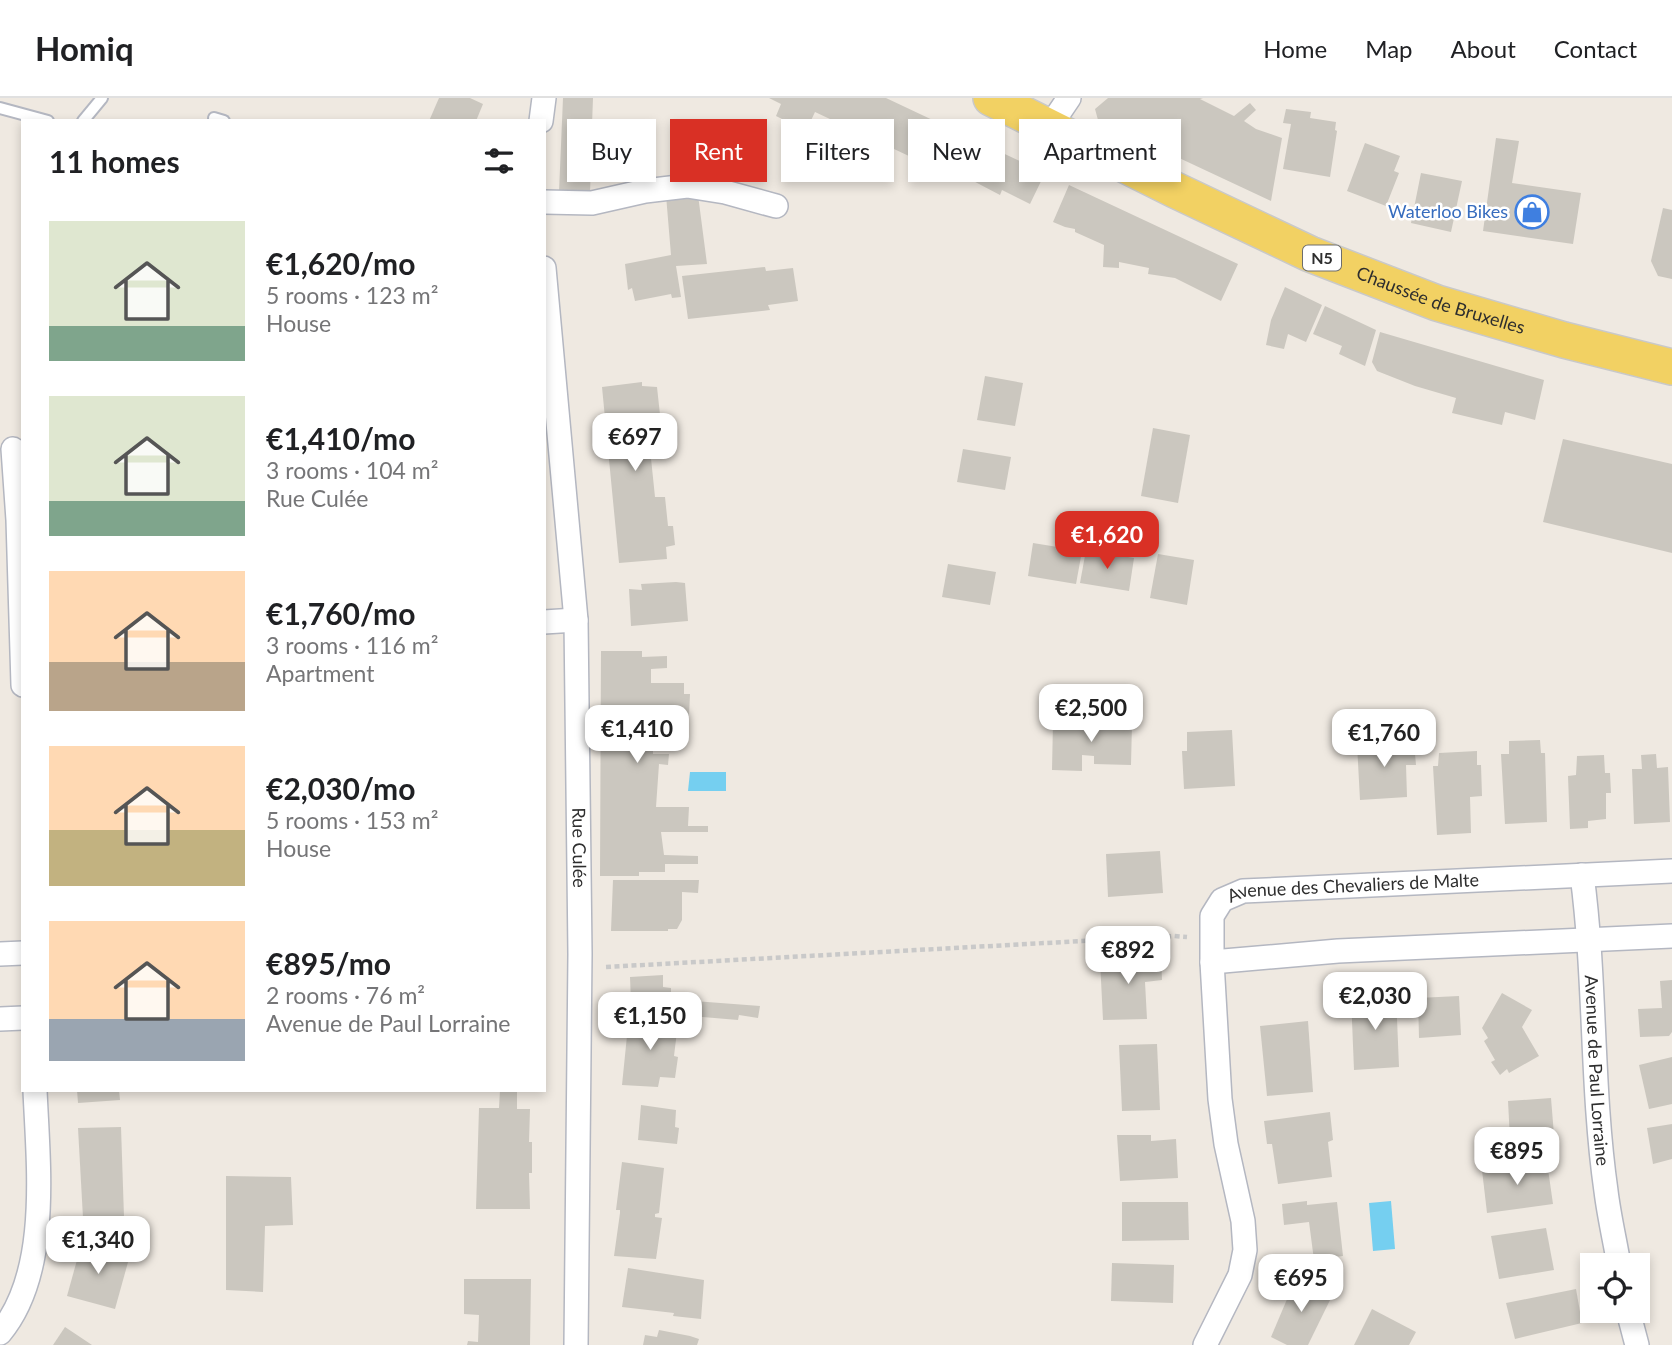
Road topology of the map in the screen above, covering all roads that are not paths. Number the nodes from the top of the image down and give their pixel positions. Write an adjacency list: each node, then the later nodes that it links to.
1 (102, 98): 7 (lane)
2 (544, 98): 8 (street)
3 (991, 98): 5 (main road, Chaussée de Bruxelles / N5)
4 (0, 108): 6 (lane)
5 (1060, 112): 12 (main road, Chaussée de Bruxelles / N5)
6 (41, 119)
7 (85, 119)
8 (541, 119)
9 (546, 202): 10 (street)
10 (776, 206)
11 (546, 290): 15 (street, Rue Culée)
12 (1672, 367)
13 (13, 449): 14 (street)
14 (21, 619)
15 (576, 620): 16 (street); 30 (street, Rue Culée)
16 (546, 622)
17 (1672, 871): 18 (street, Avenue des Chevaliers de Malte)
18 (1582, 875): 20 (street, Avenue de Paul Lorraine); 21 (street, Avenue des Chevaliers de Malte)
19 (1672, 936): 20 (street)
20 (1590, 941): 21 (street); 27 (street, Avenue de Paul Lorraine)
21 (1212, 950): 31 (street, Avenue des Chevaliers de Malte)
22 (21, 953): 23 (street)
23 (0, 954)
24 (21, 1018): 25 (street)
25 (0, 1019)
26 (34, 1092): 29 (street)
27 (1617, 1253)
28 (1631, 1323): 32 (street)
29 (0, 1332)
30 (576, 1345)
31 (1205, 1345)
32 (1637, 1345)

